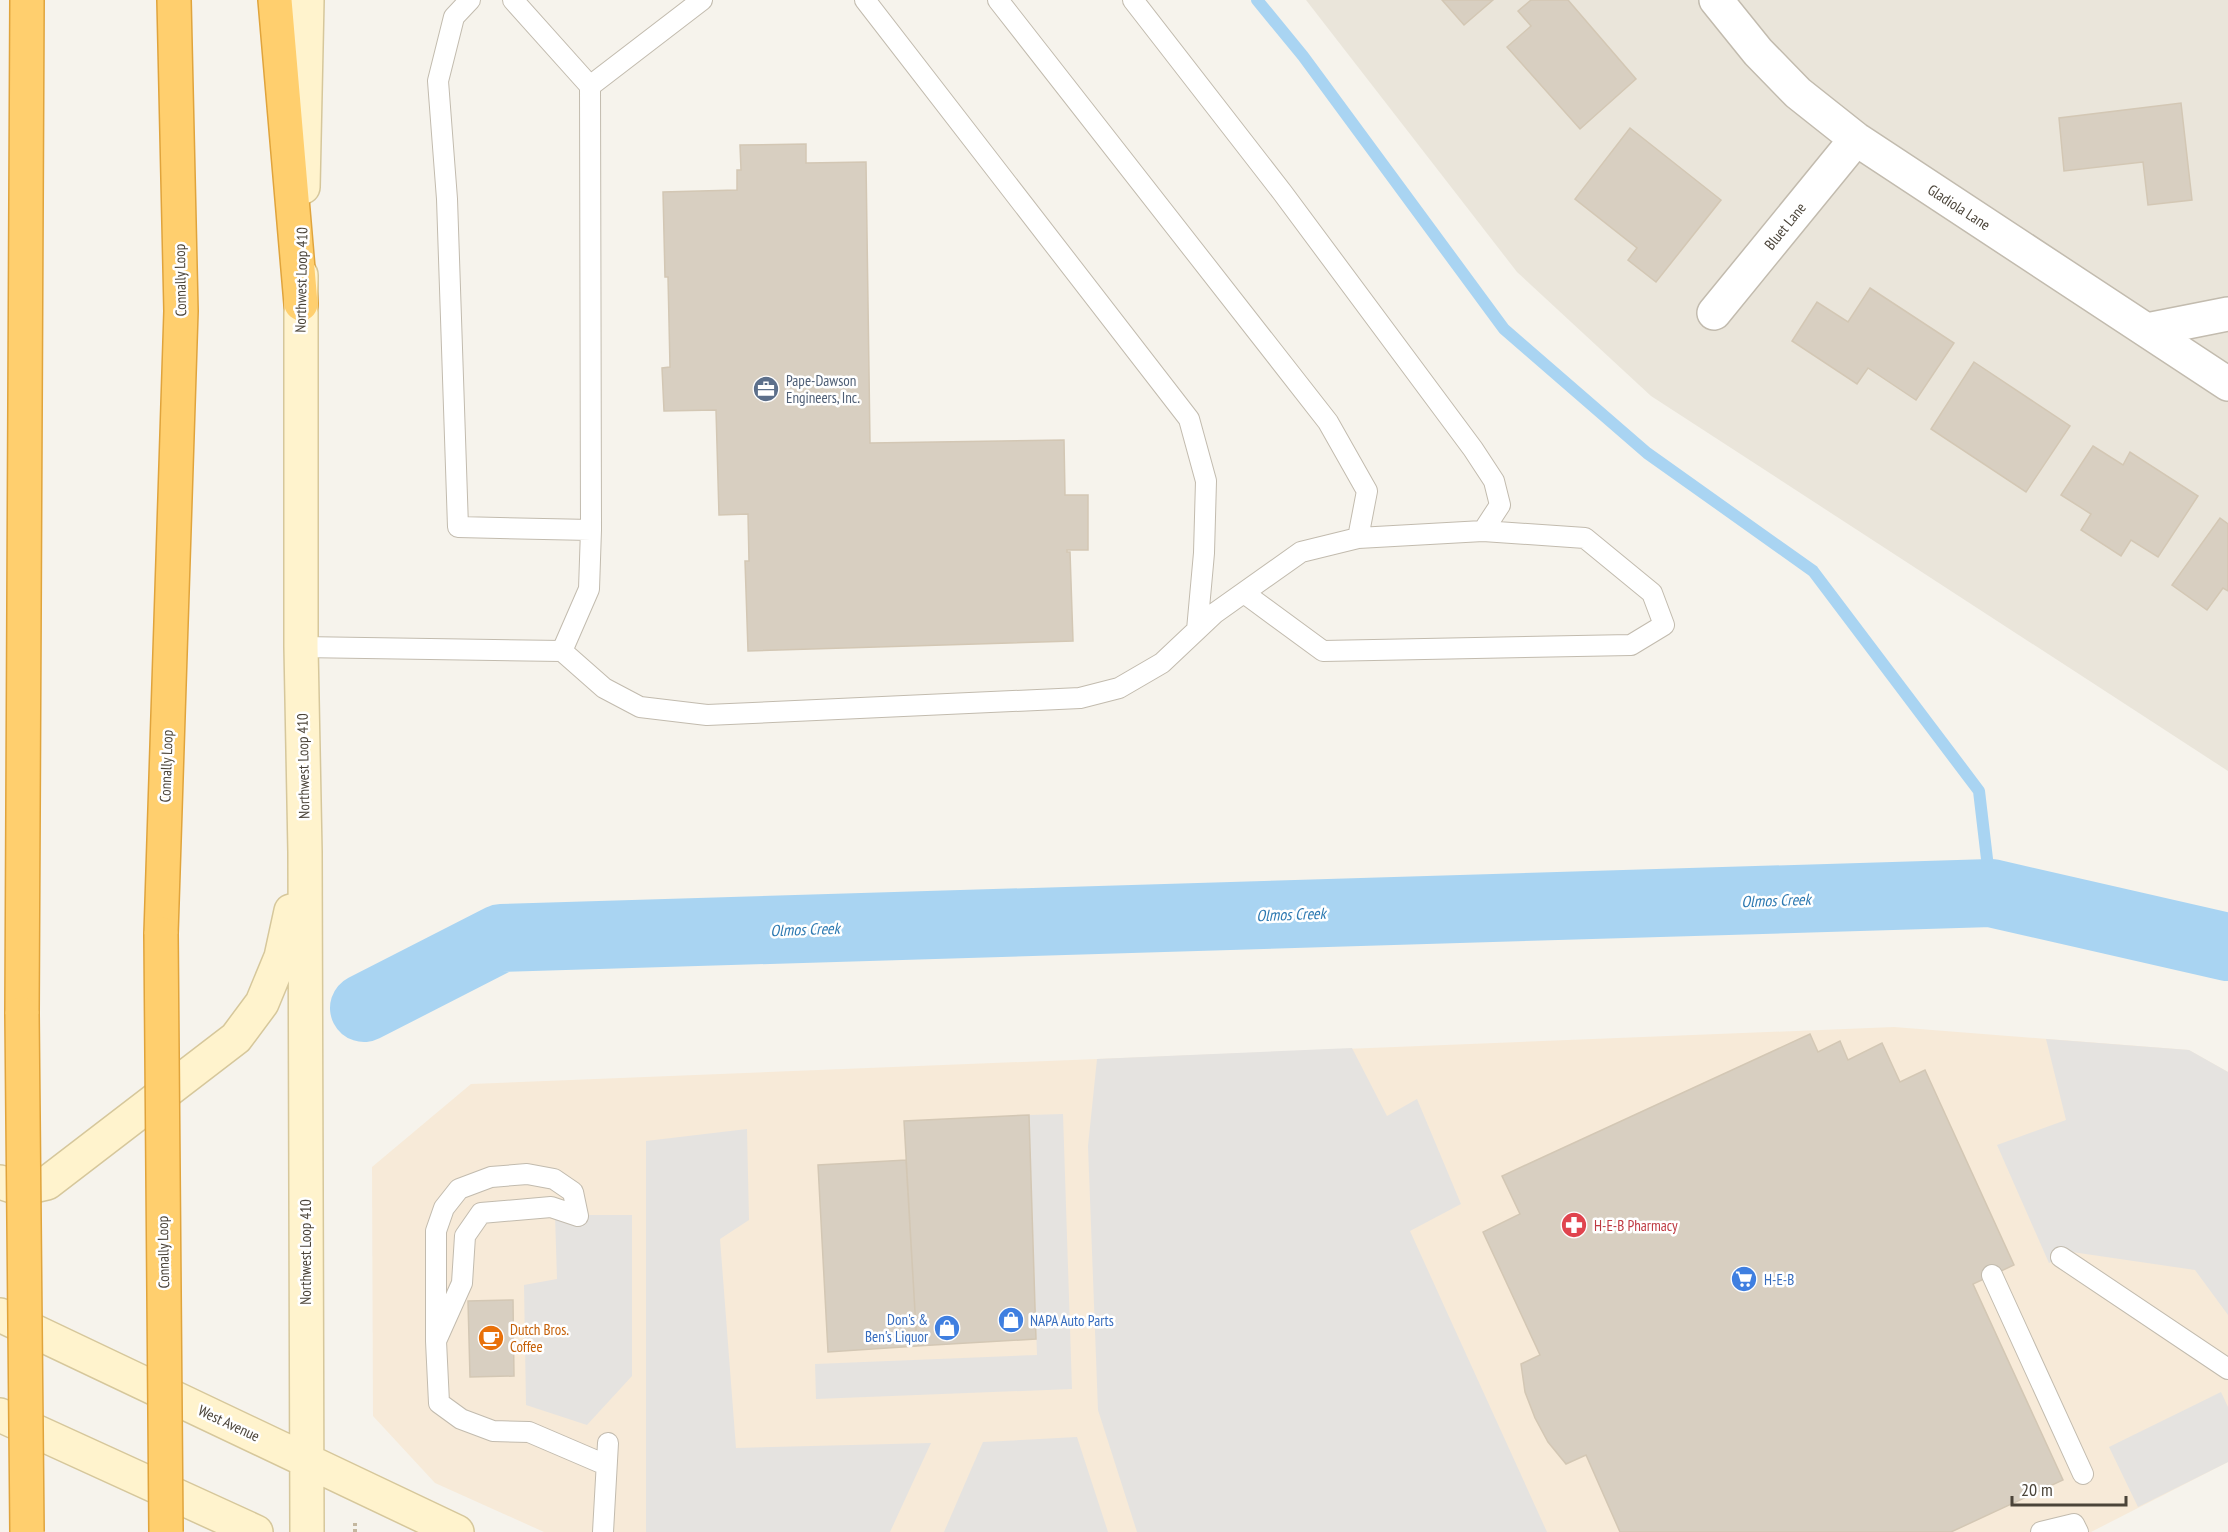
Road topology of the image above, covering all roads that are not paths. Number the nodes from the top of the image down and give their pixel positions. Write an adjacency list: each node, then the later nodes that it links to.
1 (27, 0): 39 (highway, bridge)
2 (174, 0): 40 (highway, Connally Loop, bridge)
3 (276, 0): 14 (highway)
4 (307, 0): 14 (main road, Northwest Loop 410)
5 (470, 0): 19 (lane)
6 (513, 0): 12 (lane)
7 (702, 0): 12 (lane)
8 (865, 0): 23 (lane)
9 (998, 0): 21 (lane)
10 (1133, 0): 20 (lane)
11 (1716, 0): 13 (street, Gladiola Lane)
12 (590, 86): 19 (lane)
13 (1856, 139): 15 (street, Bluet Lane); 17 (street, Gladiola Lane)
14 (301, 304): 24 (main road, Northwest Loop 410)
15 (1714, 313)
16 (2228, 314): 17 (street)
17 (2146, 330): 18 (street, Gladiola Lane)
18 (2228, 384)
19 (591, 530): 25 (lane)
20 (1483, 531): 21 (lane); 22 (lane)
21 (1358, 538): 22 (lane)
22 (1244, 593): 23 (lane)
23 (1197, 630): 25 (lane)
24 (301, 647): 25 (lane); 26 (main road, Northwest Loop 410)
25 (562, 651)
26 (305, 852): 27 (main road); 35 (main road, Northwest Loop 410)
27 (0, 1182)
28 (2061, 1257): 32 (lane)
29 (1992, 1275): 37 (lane)
30 (0, 1315): 35 (main road, West Avenue)
31 (436, 1341): 31 (lane); 36 (lane)
32 (2228, 1369)
33 (0, 1414): 41 (main road)
34 (608, 1443): 36 (lane)
35 (305, 1458): 42 (main road, Northwest Loop 410); 43 (main road, West Avenue)
36 (606, 1465): 44 (lane)
37 (2083, 1474)
38 (2076, 1528): 45 (lane)
39 (27, 1532)
40 (166, 1532)
41 (255, 1532)
42 (307, 1532)
43 (457, 1532)
44 (603, 1532)
45 (2041, 1532)

